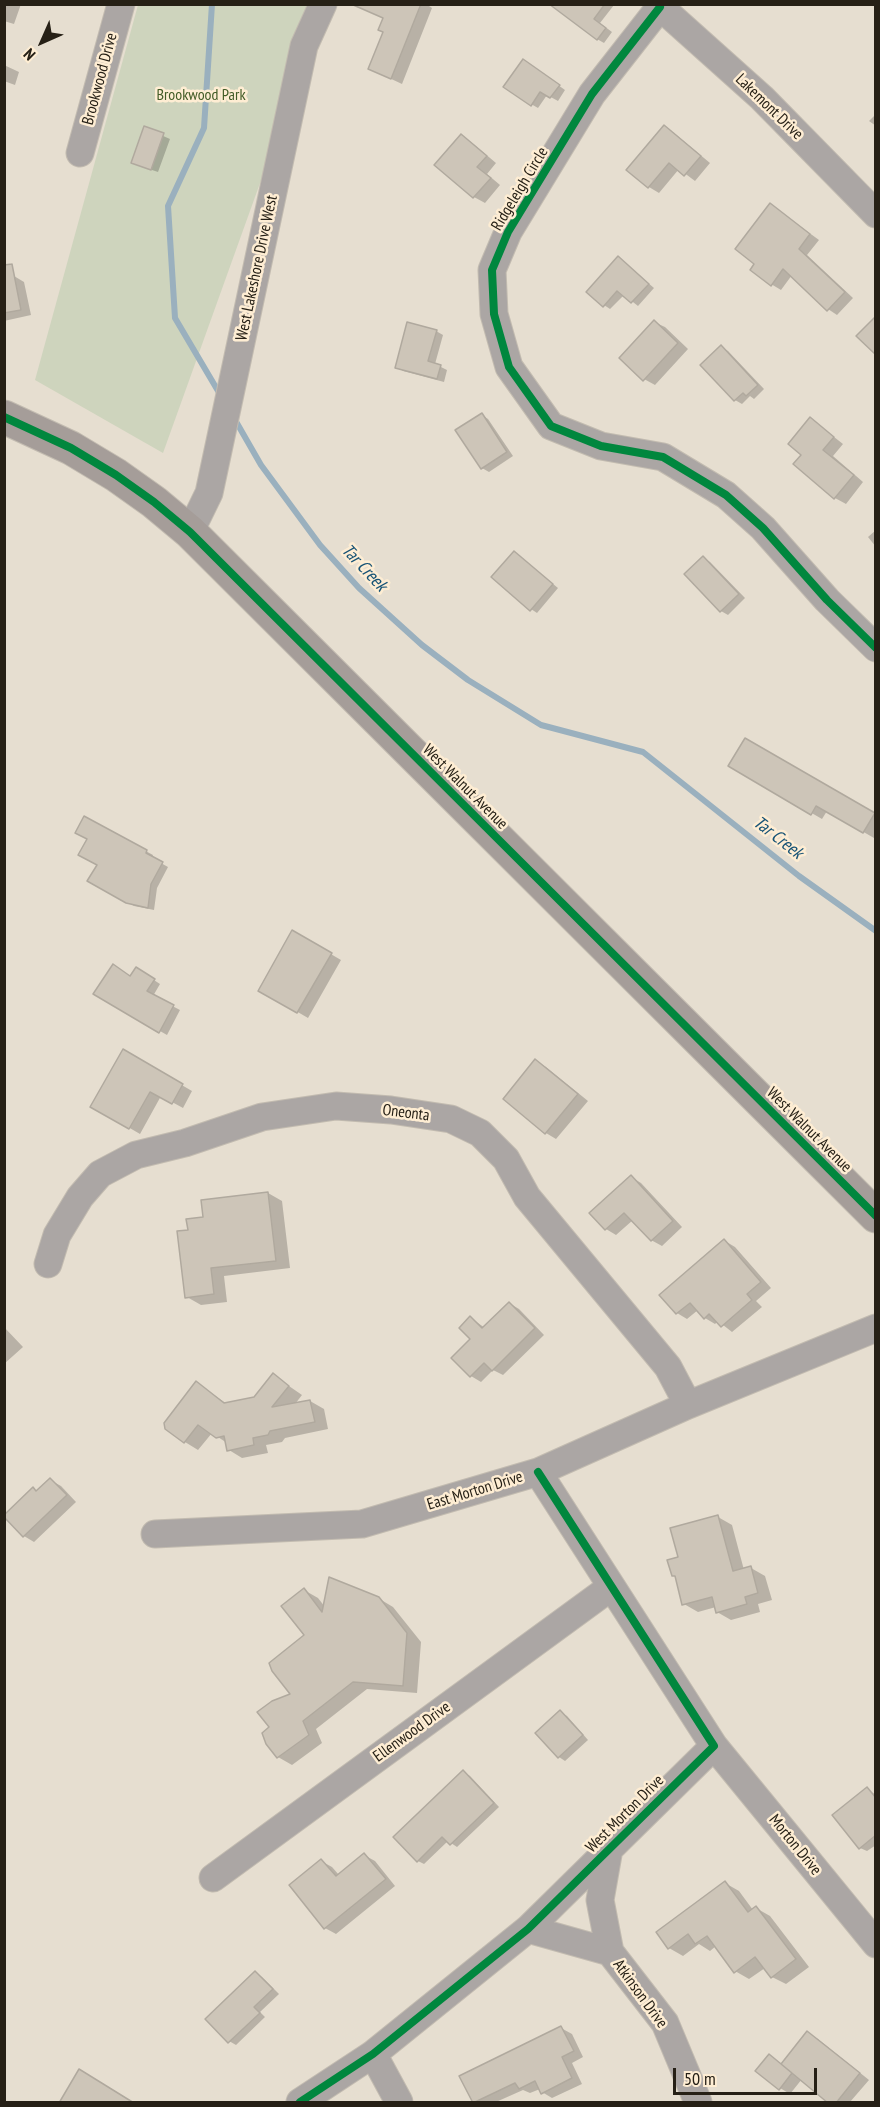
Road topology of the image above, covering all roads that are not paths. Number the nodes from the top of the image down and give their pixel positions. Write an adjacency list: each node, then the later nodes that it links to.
1 (121, 4): 4 (street, Brookwood Drive)
2 (323, 4): 7 (street, West Lakeshore Drive West)
3 (658, 6): 5 (street, Lakemont Drive); 8 (street, Ridgeleigh Circle)
4 (80, 153)
5 (876, 214)
6 (4, 417): 7 (main road, West Walnut Avenue)
7 (190, 532): 9 (main road, West Walnut Avenue)
8 (876, 648)
9 (876, 1216)
10 (48, 1264): 12 (street, Oneonta)
11 (876, 1328): 12 (street, East Morton Drive)
12 (688, 1405): 13 (street, East Morton Drive)
13 (538, 1472): 14 (street, East Morton Drive); 15 (street)
14 (155, 1534)
15 (611, 1587): 16 (street); 18 (street, Ellenwood Drive)
16 (714, 1746): 17 (street, West Morton Drive); 20 (street, Morton Drive)
17 (609, 1849): 19 (street, West Morton Drive); 21 (street, Atkinson Drive)
18 (213, 1878)
19 (528, 1929): 21 (street, Atkinson Drive); 22 (street, West Morton Drive)
20 (876, 1944)
21 (610, 1952): 25 (street, Atkinson Drive)
22 (373, 2054): 23 (street, West Morton Drive); 24 (street)
23 (300, 2103)
24 (399, 2103)
25 (698, 2103)

